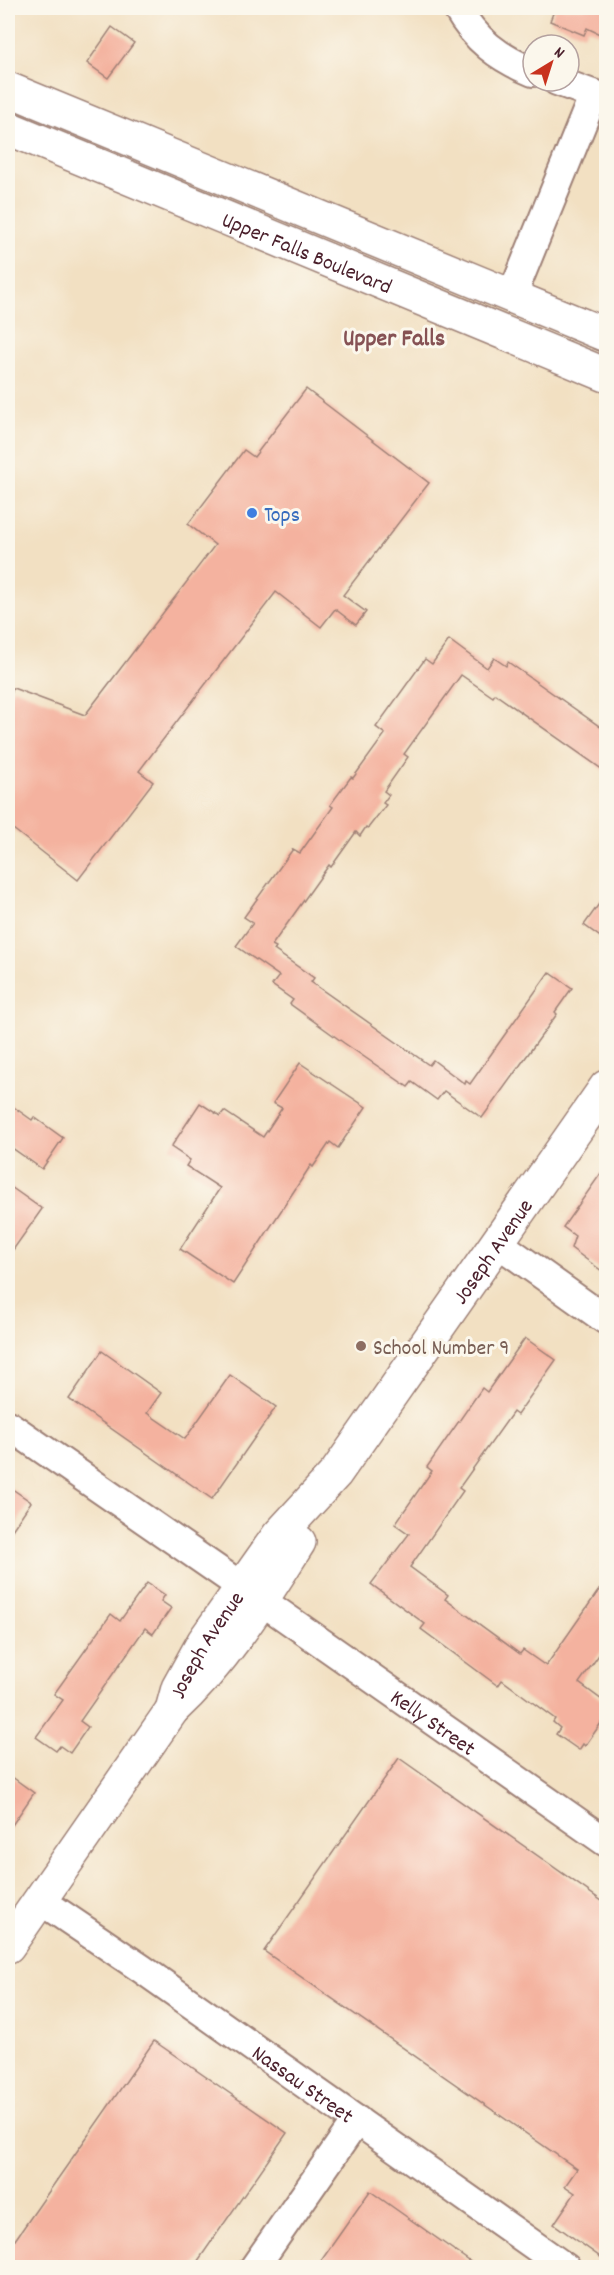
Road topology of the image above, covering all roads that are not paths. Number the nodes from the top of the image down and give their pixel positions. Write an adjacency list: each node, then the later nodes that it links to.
1 (457, 8): 2 (street)
2 (521, 67)
3 (8, 89): 7 (main road, Upper Falls Boulevard)
4 (581, 90): 5 (street)
5 (600, 97): 7 (street)
6 (8, 129): 9 (main road, Upper Falls Boulevard)
7 (512, 296): 8 (main road, Upper Falls Boulevard)
8 (606, 335)
9 (606, 375)
10 (606, 1087): 11 (main road, Joseph Avenue)
11 (498, 1244): 12 (street); 14 (main road, Joseph Avenue)
12 (606, 1320)
13 (8, 1425): 14 (street, Kelly Street)
14 (252, 1594): 15 (street, Kelly Street); 16 (main road, Joseph Avenue)
15 (606, 1842)
16 (40, 1900): 17 (main road, Joseph Avenue); 18 (street, Nassau Street)
17 (8, 1946)
18 (357, 2120): 19 (street); 20 (street, Nassau Street)
19 (254, 2268)
20 (566, 2268)

